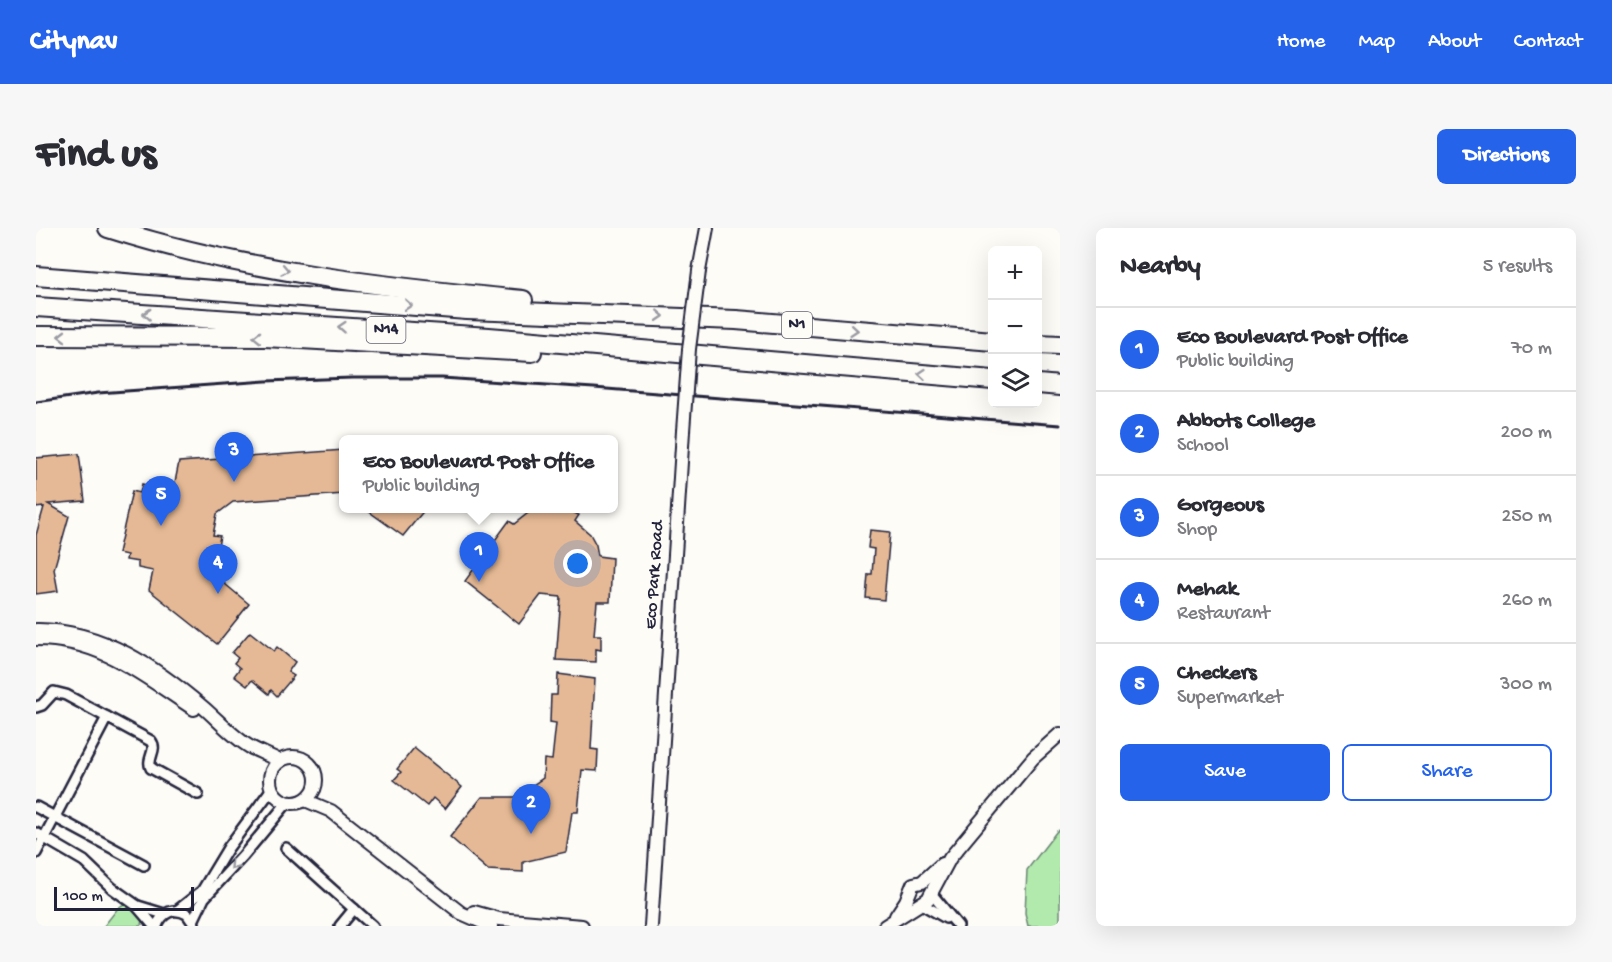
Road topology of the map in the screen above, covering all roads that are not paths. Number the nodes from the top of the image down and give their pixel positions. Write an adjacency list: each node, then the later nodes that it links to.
1 (108, 228): 4 (highway)
2 (132, 228): 4 (highway)
3 (707, 228): 55 (street, Eco Park Road, bridge)
4 (199, 253): 7 (highway, one-way to 7)
5 (36, 276): 7 (highway, N14, one-way to 7)
6 (36, 307): 12 (highway, N14, one-way to 6)
7 (601, 313): 9 (highway, N1, one-way to 9)
8 (36, 336): 12 (highway, one-way to 8)
9 (988, 341)
10 (1042, 344): 11 (highway)
11 (1060, 345)
12 (735, 359): 13 (highway, N1, one-way to 12)
13 (988, 380)
14 (1042, 384): 15 (highway)
15 (1060, 386)
16 (36, 630): 20 (street)
17 (36, 639): 20 (street)
18 (36, 707): 19 (street)
19 (107, 717): 27 (street); 32 (street)
20 (216, 721): 22 (street)
21 (1060, 734): 36 (street)
22 (249, 747): 23 (street); 24 (street)
23 (280, 761): 24 (street); 25 (street)
24 (270, 774): 26 (street)
25 (316, 785): 28 (street); 31 (street)
26 (271, 789): 29 (street); 45 (street)
27 (198, 794)
28 (305, 800): 29 (street); 31 (street)
29 (287, 803): 47 (street, one-way to 47)
30 (36, 807): 32 (street)
31 (331, 811): 41 (street)
32 (56, 817): 33 (street); 37 (street)
33 (40, 836): 35 (street); 43 (street)
34 (286, 848): 44 (street)
35 (36, 853)
36 (950, 858): 38 (street); 40 (street)
37 (144, 865)
38 (922, 882): 39 (street); 40 (street)
39 (910, 893): 42 (street); 48 (street)
40 (931, 893): 42 (street); 49 (street)
41 (450, 903): 53 (street); 54 (street)
42 (920, 903): 48 (street); 49 (street)
43 (136, 905): 46 (street); 50 (street)
44 (354, 909): 51 (street); 52 (street)
45 (178, 910): 46 (street); 47 (street)
46 (164, 914): 50 (street)
47 (194, 923)
48 (888, 924)
49 (957, 925)
50 (156, 926)
51 (339, 926)
52 (373, 926)
53 (491, 926)
54 (582, 926)
55 (651, 926)

